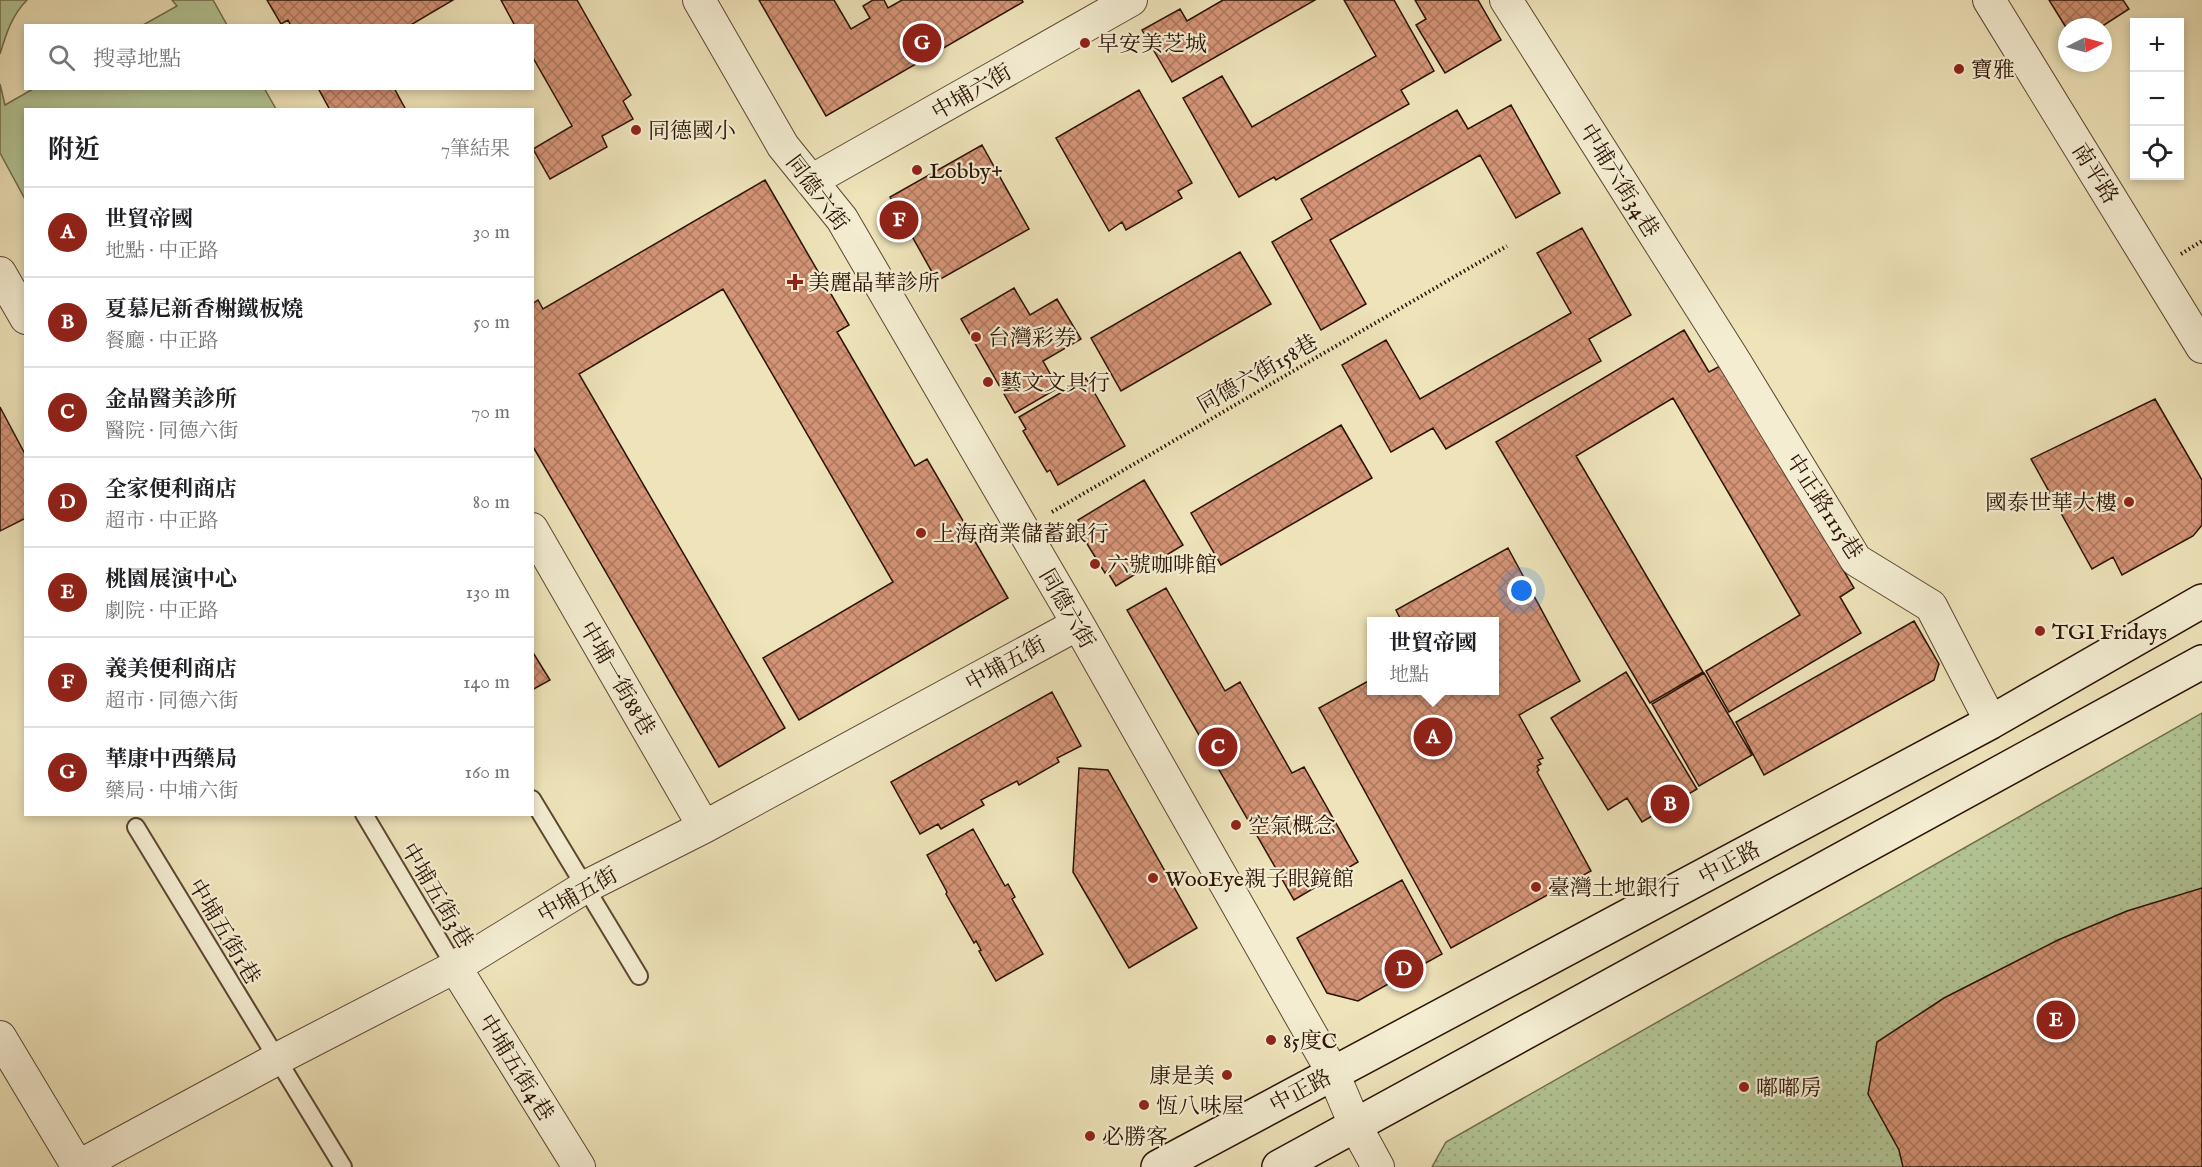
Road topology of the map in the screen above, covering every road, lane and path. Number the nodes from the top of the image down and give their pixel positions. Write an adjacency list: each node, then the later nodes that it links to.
1 (699, 0): 5 (street, 同德六街)
2 (1131, 0): 5 (street, 中埔六街)
3 (1506, 0): 10 (street, 中埔六街34巷)
4 (1989, 0): 9 (street, 南平路)
5 (812, 181): 11 (street, 同德六街)
6 (1507, 246): 11 (path, 同德六街158巷)
7 (0, 273): 8 (street)
8 (24, 315)
9 (2202, 347)
10 (1734, 360): 16 (street, 中正路1115巷)
11 (1023, 529): 14 (street, 同德六街)
12 (534, 532): 20 (street, 中埔一街88巷)
13 (2202, 601): 16 (street, 中正路)
14 (1078, 624): 20 (street, 中埔五街); 26 (street, 同德六街)
15 (2202, 662): 27 (street)
16 (1991, 722): 26 (street, 中正路)
17 (534, 802): 21 (lane)
18 (365, 816): 22 (lane, 中埔五街3巷)
19 (136, 827): 25 (lane, 中埔五街1巷)
20 (704, 827): 21 (street, 中埔五街)
21 (585, 887): 22 (street, 中埔五街); 23 (lane)
22 (455, 967): 25 (street, 中埔五街); 30 (street, 中埔五街4巷)
23 (639, 976)
24 (0, 1037): 28 (street)
25 (277, 1059): 28 (street, 中埔五街); 29 (lane, 中埔五街1巷)
26 (1333, 1073): 27 (street, 同德六街); 31 (street, 中正路)
27 (1355, 1125): 32 (street); 33 (street, 同德六街)
28 (78, 1167)
29 (343, 1167)
30 (579, 1167)
31 (1158, 1167)
32 (1279, 1167)
33 (1378, 1167)

